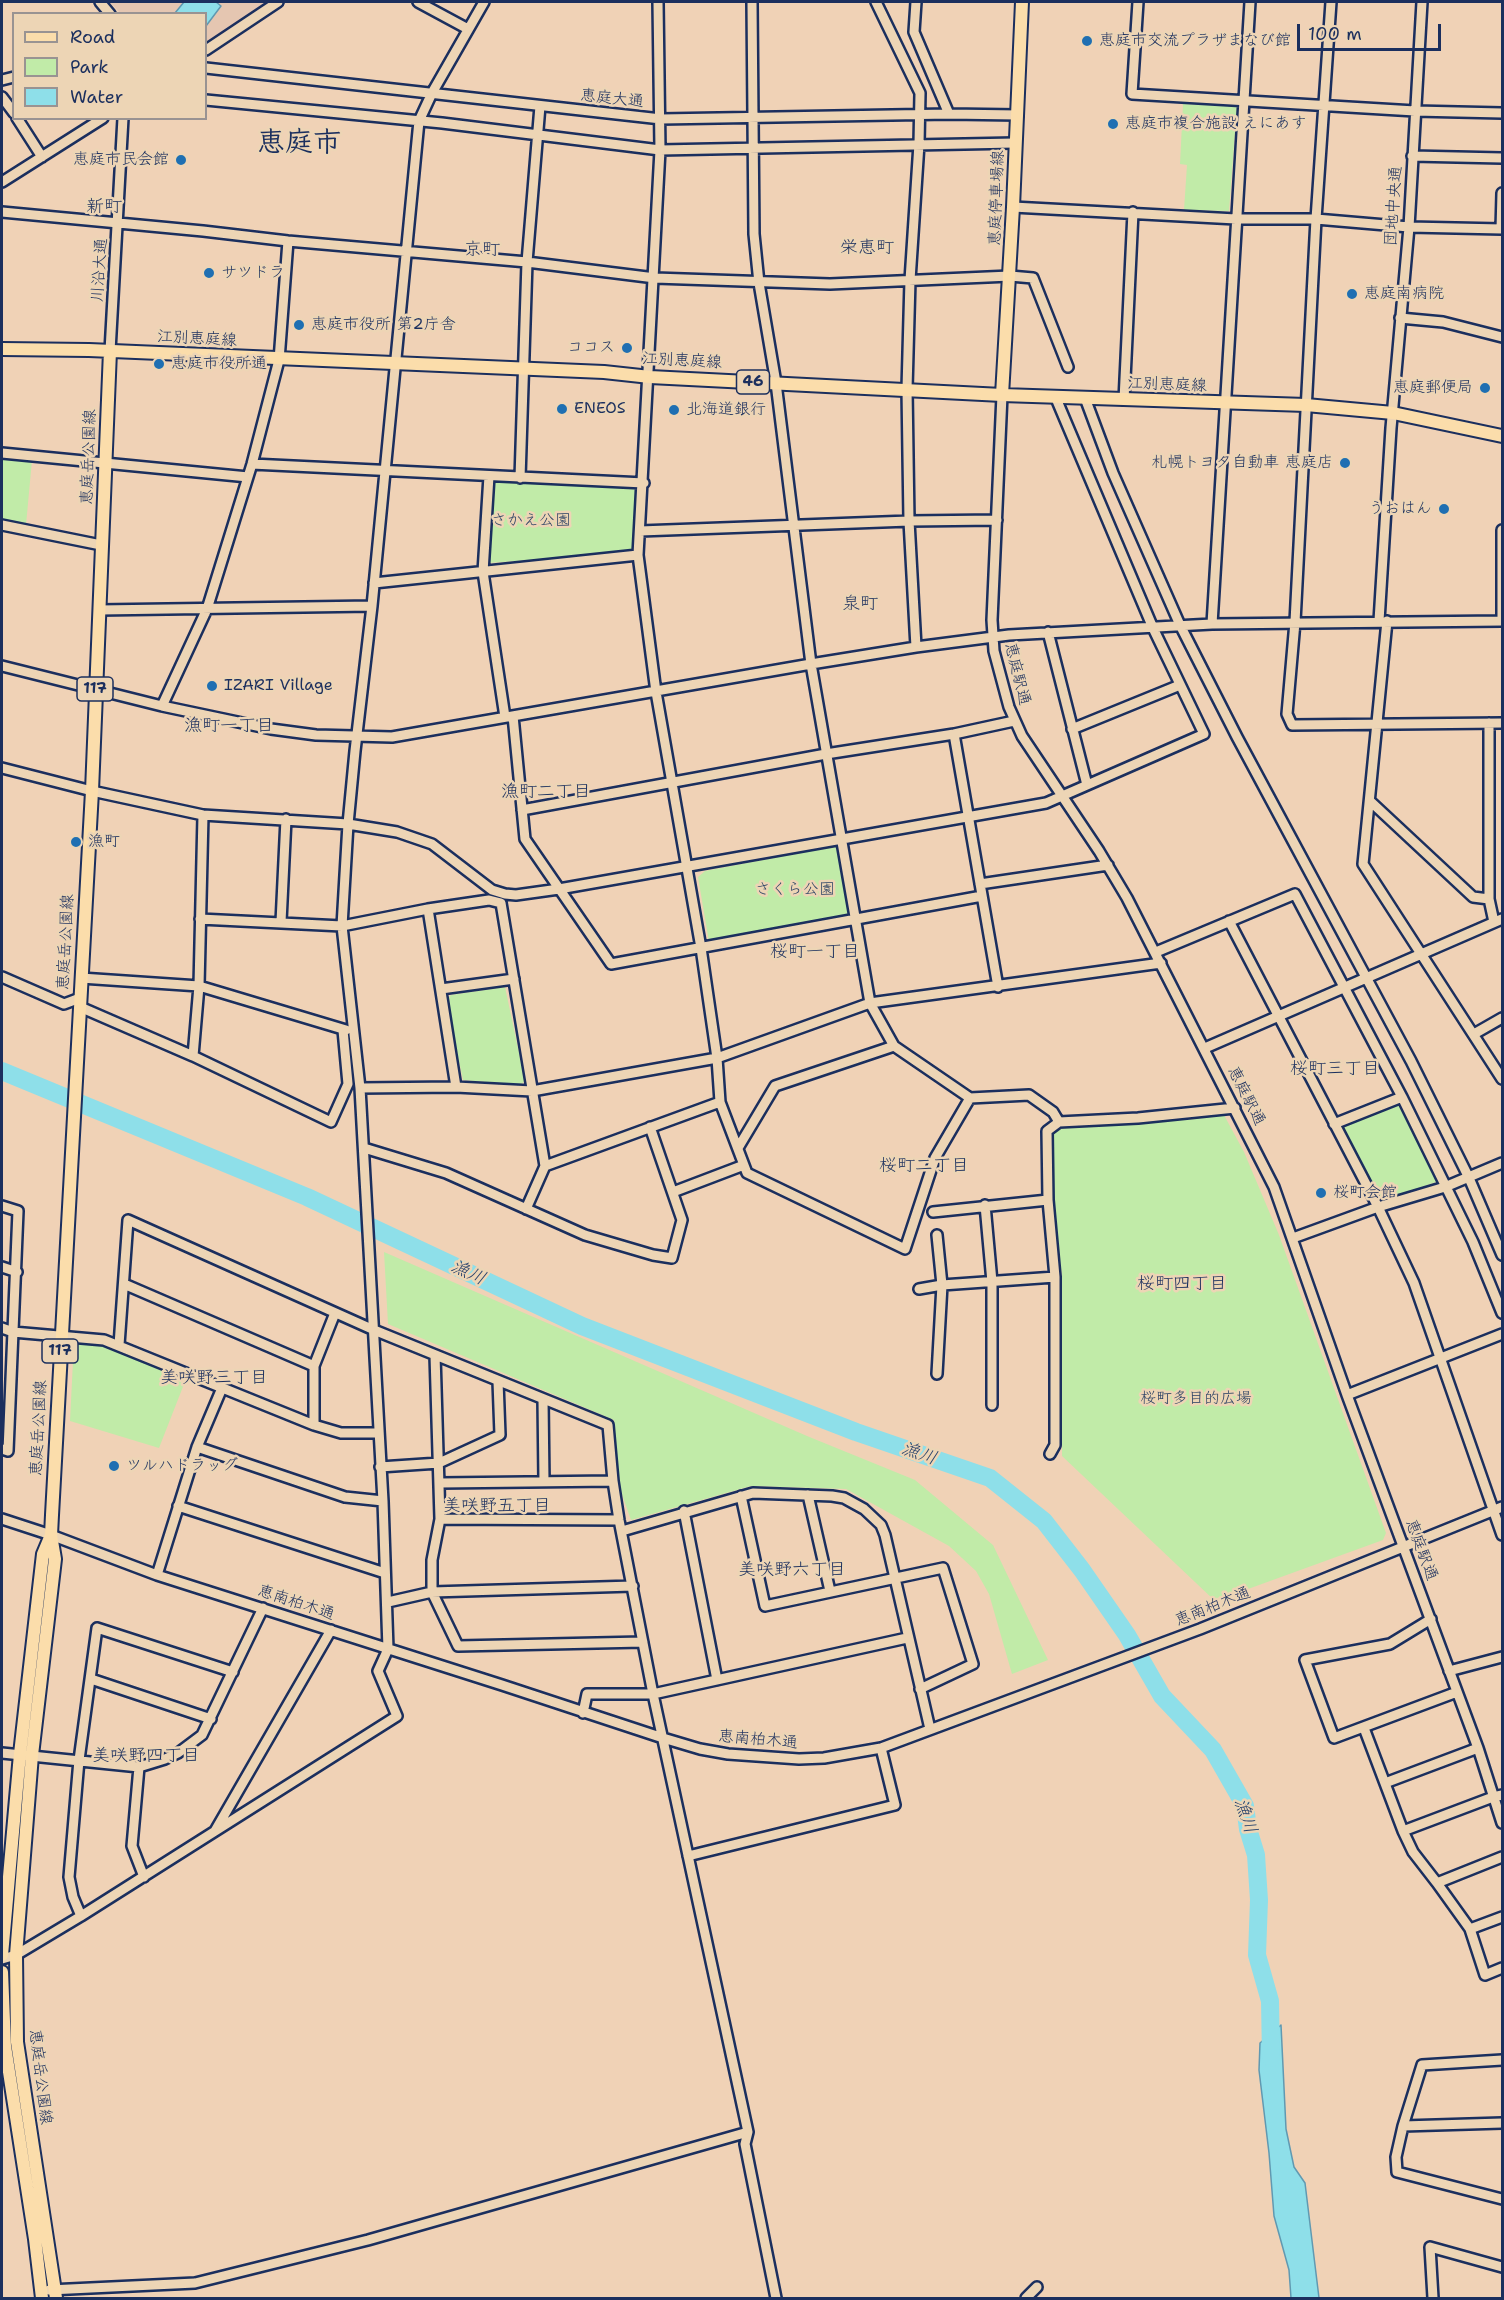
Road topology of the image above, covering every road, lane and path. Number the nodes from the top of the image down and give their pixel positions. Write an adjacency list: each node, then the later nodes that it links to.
1 (278, 2): 14 (street)
2 (418, 2): 13 (street)
3 (484, 2): 13 (street)
4 (658, 2): 29 (street)
5 (752, 2): 28 (street)
6 (876, 2): 26 (street)
7 (916, 2): 25 (street)
8 (1022, 2): 27 (main road, 恵庭停車場線)
9 (1138, 2): 19 (street)
10 (1250, 2): 19 (street)
11 (1331, 2): 20 (street)
12 (1422, 2): 23 (street, 団地中央通)
13 (468, 29): 16 (street)
14 (207, 49)
15 (207, 68): 16 (street, 恵庭大通)
16 (432, 93): 21 (street, 恵庭大通); 33 (street)
17 (2, 97): 22 (street)
18 (207, 100): 33 (street)
19 (1245, 101): 20 (street); 47 (street)
20 (1325, 105): 23 (street); 48 (street)
21 (540, 106): 29 (street, 恵庭大通); 34 (street)
22 (12, 110)
23 (1415, 111): 24 (street); 39 (street, 団地中央通)
24 (1503, 113)
25 (949, 114): 26 (street, 恵庭大通); 27 (street, 恵庭大通)
26 (920, 115): 28 (street, 恵庭大通); 36 (street)
27 (1018, 115): 35 (main road, 恵庭停車場線)
28 (752, 118): 29 (street, 恵庭大通); 37 (street)
29 (661, 119): 38 (street)
30 (18, 120): 40 (street)
31 (100, 120): 40 (street)
32 (123, 120): 49 (street, 川沿大通)
33 (419, 121): 34 (street); 53 (street)
34 (537, 135): 38 (street); 54 (street)
35 (1015, 143): 36 (street); 44 (main road, 恵庭停車場線)
36 (919, 144): 37 (street); 57 (street)
37 (754, 147): 38 (street); 58 (street)
38 (660, 150): 56 (street)
39 (1412, 156): 41 (street); 50 (street, 団地中央通)
40 (42, 157): 42 (street)
41 (1503, 158)
42 (2, 182)
43 (1503, 193): 51 (street)
44 (1013, 207): 46 (street); 55 (main road, 恵庭停車場線)
45 (2, 212): 49 (street)
46 (1133, 212): 47 (street); 73 (street)
47 (1236, 219): 48 (street); 74 (street)
48 (1316, 219): 50 (street); 75 (street)
49 (118, 222): 52 (street); 62 (street, 川沿大通)
50 (1409, 227): 51 (street); 59 (street, 団地中央通)
51 (1502, 229)
52 (288, 241): 53 (street); 63 (street)
53 (406, 252): 54 (street); 64 (street)
54 (527, 262): 56 (street); 66 (street)
55 (1010, 276): 57 (street); 65 (street); 70 (main road, 恵庭停車場線)
56 (655, 278): 58 (street); 67 (street)
57 (910, 280): 58 (street); 69 (street)
58 (759, 283): 68 (street)
59 (1400, 318): 60 (street); 76 (street, 団地中央通)
60 (1503, 337)
61 (2, 349): 62 (main road, 江別恵庭線 / 46)
62 (110, 351): 63 (main road, 江別恵庭線 / 46); 79 (main road, 恵庭岳公園線 / 117)
63 (279, 360): 64 (main road, 江別恵庭線 / 46); 80 (street)
64 (394, 365): 66 (main road, 江別恵庭線 / 46); 81 (street)
65 (1068, 367)
66 (525, 370): 67 (main road, 江別恵庭線 / 46); 84 (street)
67 (650, 377): 68 (main road, 江別恵庭線 / 46); 85 (street)
68 (776, 383): 69 (main road, 江別恵庭線 / 46); 89 (street)
69 (908, 389): 70 (main road, 江別恵庭線 / 46); 87 (street)
70 (1002, 395): 71 (main road, 江別恵庭線 / 46); 86 (street, 恵庭駅通)
71 (1055, 396): 72 (main road, 江別恵庭線 / 46); 104 (street)
72 (1085, 398): 73 (main road, 江別恵庭線 / 46); 103 (street)
73 (1124, 400): 74 (main road, 江別恵庭線 / 46)
74 (1225, 404): 75 (main road, 江別恵庭線 / 46); 102 (street)
75 (1306, 405): 76 (main road, 江別恵庭線 / 46); 101 (street)
76 (1393, 413): 77 (main road, 江別恵庭線 / 46); 99 (street, 団地中央通)
77 (1503, 436)
78 (2, 453): 79 (street)
79 (105, 463): 83 (street); 92 (main road, 恵庭岳公園線 / 117)
80 (252, 464): 81 (street); 83 (street)
81 (384, 470): 82 (street); 95 (street)
82 (489, 476): 84 (street); 94 (street)
83 (248, 477): 97 (street)
84 (520, 478): 85 (street)
85 (644, 483): 91 (street)
86 (998, 520): 87 (street); 106 (street, 恵庭駅通)
87 (909, 521): 89 (street); 107 (street)
88 (2, 525): 92 (street)
89 (793, 525): 91 (street); 108 (street)
90 (1503, 530): 100 (street)
91 (640, 531): 93 (street)
92 (101, 545): 98 (main road, 恵庭岳公園線 / 117)
93 (638, 555): 94 (street); 112 (street)
94 (483, 572): 95 (street); 114 (street)
95 (374, 583): 96 (street)
96 (372, 606): 97 (street); 121 (street)
97 (207, 609): 98 (street); 113 (street)
98 (99, 610): 111 (main road, 恵庭岳公園線 / 117)
99 (1383, 621): 100 (street); 101 (street); 118 (street, 団地中央通)
100 (1502, 621)
101 (1295, 622): 102 (street); 118 (street)
102 (1212, 624): 103 (street)
103 (1180, 625): 104 (street); 154 (street)
104 (1153, 628): 105 (street); 110 (street)
105 (1048, 632): 106 (street); 119 (street)
106 (992, 637): 107 (street); 115 (street, 恵庭駅通)
107 (916, 647): 108 (street)
108 (811, 664): 112 (street); 122 (street)
109 (2, 666): 111 (street)
110 (1180, 685): 119 (street); 125 (street)
111 (95, 688): 113 (street); 126 (main road, 恵庭岳公園線 / 117)
112 (656, 692): 114 (street); 124 (street)
113 (162, 706): 121 (street)
114 (509, 717): 121 (street); 129 (street)
115 (1014, 721): 120 (street); 127 (street, 恵庭駅通)
116 (1489, 723): 117 (street); 118 (street); 140 (street)
117 (1503, 723)
118 (1378, 725): 128 (street, 団地中央通)
119 (1072, 729): 125 (street)
120 (954, 734): 122 (street); 131 (street)
121 (356, 736): 133 (street)
122 (826, 754): 124 (street); 134 (street)
123 (2, 768): 126 (street)
124 (673, 783): 129 (street); 136 (street)
125 (1087, 785): 127 (street)
126 (92, 791): 130 (street); 153 (main road, 恵庭岳公園線 / 117)
127 (1062, 795): 131 (street); 135 (street, 恵庭駅通)
128 (1370, 801): 140 (street); 150 (street, 団地中央通)
129 (522, 810): 138 (street)
130 (203, 815): 132 (street); 143 (street)
131 (969, 818): 134 (street); 137 (street)
132 (286, 819): 133 (street); 146 (street)
133 (348, 824): 138 (street); 147 (street)
134 (842, 839): 136 (street); 142 (street)
135 (1108, 865): 137 (street); 149 (street, 恵庭駅通)
136 (687, 866): 138 (street); 148 (street)
137 (980, 884): 139 (street)
138 (559, 889): 148 (street)
139 (982, 896): 142 (street); 157 (street)
140 (1489, 899): 145 (street)
141 (428, 909): 147 (street); 155 (street); 158 (street)
142 (854, 918): 148 (street); 161 (street)
143 (200, 919): 146 (street); 156 (street)
144 (1229, 921): 149 (street); 159 (street); 162 (street)
145 (1498, 921): 150 (street)
146 (281, 922): 147 (street)
147 (342, 926): 165 (street)
148 (701, 948): 170 (street)
149 (1156, 952): 151 (street, 恵庭駅通)
150 (1421, 954): 154 (street); 166 (street, 団地中央通)
151 (1161, 963): 157 (street); 168 (street, 恵庭駅通)
152 (2, 977): 160 (street)
153 (81, 978): 156 (street); 160 (main road, 恵庭岳公園線 / 117)
154 (1366, 978): 159 (street); 187 (street)
155 (514, 979): 158 (street); 174 (street)
156 (199, 986): 164 (street); 169 (street)
157 (998, 987): 161 (street)
158 (441, 988): 172 (street)
159 (1345, 989): 162 (street); 175 (street)
160 (80, 1003): 169 (street); 212 (main road, 恵庭岳公園線 / 117)
161 (870, 1003): 167 (street); 170 (street)
162 (1278, 1017): 168 (street); 180 (street)
163 (1503, 1018): 166 (street)
164 (343, 1030): 165 (street); 169 (street)
165 (355, 1031): 173 (street)
166 (1474, 1034): 171 (street, 団地中央通)
167 (894, 1046): 176 (street); 183 (street)
168 (1205, 1048): 178 (street, 恵庭駅通)
169 (193, 1056)
170 (717, 1058): 174 (street); 177 (street)
171 (1503, 1080)
172 (456, 1087): 173 (street); 174 (street)
173 (360, 1088): 182 (street)
174 (532, 1091): 186 (street)
175 (1402, 1097): 180 (street); 188 (street)
176 (970, 1098): 179 (street); 185 (street)
177 (720, 1102): 181 (street); 183 (street)
178 (1235, 1108): 179 (street); 197 (street, 恵庭駅通)
179 (1059, 1122): 190 (street)
180 (1334, 1124): 193 (street)
181 (651, 1127): 186 (street); 189 (street)
182 (364, 1148): 194 (street); 209 (street)
183 (738, 1148): 185 (street)
184 (1503, 1163): 187 (street)
185 (744, 1165): 189 (street)
186 (545, 1166): 194 (street)
187 (1469, 1178): 188 (street); 198 (street)
188 (1445, 1186): 193 (street); 207 (street)
189 (673, 1192): 194 (street)
190 (1048, 1200): 191 (street); 201 (street)
191 (985, 1205): 195 (street); 202 (street)
192 (2, 1206): 200 (street)
193 (1378, 1207): 197 (street); 215 (street)
194 (526, 1209)
195 (933, 1212)
196 (937, 1235): 204 (street)
197 (1293, 1238): 221 (street, 恵庭駅通)
198 (1503, 1255)
199 (2, 1267): 200 (street)
200 (17, 1272): 210 (street)
201 (1055, 1277): 202 (street); 228 (street)
202 (992, 1282): 204 (street); 223 (street)
203 (124, 1284): 206 (street); 213 (street); 216 (street)
204 (942, 1285): 205 (street); 217 (street)
205 (919, 1289)
206 (335, 1313): 209 (street); 216 (street)
207 (1503, 1313)
208 (2, 1328): 210 (street)
209 (374, 1330): 214 (street); 225 (street)
210 (13, 1332): 212 (street); 220 (street)
211 (1503, 1334): 215 (street)
212 (60, 1335): 213 (street); 244 (main road, 恵庭岳公園線 / 117)
213 (119, 1345): 219 (street)
214 (435, 1355): 218 (street); 229 (street)
215 (1440, 1359): 221 (street); 238 (street)
216 (314, 1365): 224 (street)
217 (937, 1374)
218 (498, 1381): 222 (street); 229 (street)
219 (222, 1388): 224 (street); 226 (street)
220 (6, 1390): 227 (street)
221 (1347, 1395): 246 (street, 恵庭駅通)
222 (543, 1399): 231 (street); 232 (street)
223 (992, 1405)
224 (314, 1425): 225 (street)
225 (378, 1433): 230 (street)
226 (197, 1447): 236 (street); 237 (street)
227 (2, 1449)
228 (1050, 1454)
229 (439, 1463): 230 (street); 233 (street)
230 (380, 1467): 236 (street)
231 (613, 1481): 232 (street); 242 (street)
232 (544, 1482): 233 (street)
233 (440, 1483): 241 (street)
234 (808, 1495): 235 (street); 249 (street); 251 (street)
235 (741, 1496): 239 (street); 251 (street)
236 (383, 1500): 247 (street)
237 (178, 1506): 247 (street); 248 (street)
238 (1498, 1509): 245 (street); 246 (street, 恵南柏木通)
239 (684, 1511): 243 (street); 264 (street)
240 (2, 1519): 244 (street, 恵南柏木通)
241 (440, 1519): 242 (street); 252 (street)
242 (619, 1520): 243 (street)
243 (622, 1531): 250 (street)
244 (51, 1535): 248 (street, 恵南柏木通); 276 (main road, 恵庭岳公園線 / 117)
245 (1503, 1535)
246 (1403, 1546): 255 (street, 恵庭駅通); 271 (street, 恵南柏木通)
247 (385, 1574): 253 (street)
248 (157, 1575): 254 (street, 恵南柏木通)
249 (894, 1577): 251 (street); 257 (street); 265 (street)
250 (633, 1586): 252 (street); 258 (street)
251 (830, 1591)
252 (432, 1592): 253 (street); 258 (street)
253 (387, 1602): 259 (street)
254 (263, 1608): 256 (street, 恵南柏木通); 262 (street)
255 (1431, 1619): 261 (street, 恵庭駅通); 270 (street)
256 (331, 1630): 259 (street, 恵南柏木通); 283 (street)
257 (908, 1638): 264 (street); 265 (street)
258 (644, 1642): 267 (street)
259 (388, 1649): 268 (street, 恵南柏木通); 283 (street)
260 (1503, 1657): 261 (street)
261 (1449, 1671): 266 (street, 恵庭駅通)
262 (233, 1672): 263 (street); 269 (street)
263 (91, 1679): 269 (street); 277 (street)
264 (717, 1680): 267 (street)
265 (920, 1689): 271 (street)
266 (1457, 1692): 270 (street); 274 (street, 恵庭駅通)
267 (653, 1695): 268 (street); 272 (street)
268 (583, 1713): 272 (street, 恵南柏木通)
269 (211, 1719): 278 (street)
270 (1364, 1728): 279 (street)
271 (930, 1729): 273 (street, 恵南柏木通)
272 (663, 1738): 273 (street, 恵南柏木通); 284 (street)
273 (881, 1748): 284 (street)
274 (1478, 1748): 279 (street); 280 (street, 恵庭駅通)
275 (2, 1753): 276 (street)
276 (26, 1755): 277 (street); 291 (main road, 恵庭岳公園線 / 117); 292 (main road, 恵庭岳公園線 / 117)
277 (79, 1760): 278 (street); 288 (street)
278 (139, 1767): 286 (street)
279 (1385, 1783): 282 (street)
280 (1498, 1796): 281 (street, 恵庭駅通); 282 (street)
281 (1503, 1823)
282 (1403, 1831): 287 (street)
283 (214, 1833): 286 (street)
284 (688, 1856): 299 (street)
285 (1503, 1857): 287 (street)
286 (144, 1877): 288 (street)
287 (1437, 1883): 290 (street)
288 (81, 1916): 292 (street)
289 (1503, 1917): 290 (street)
290 (1470, 1929): 294 (street)
291 (2, 1955)
292 (16, 1955): 293 (street); 303 (main road, 恵庭岳公園線 / 117)
293 (2, 1959)
294 (1503, 1968)
295 (2, 1972): 304 (main road, 恵庭岳公園線)
296 (1503, 2060): 298 (street)
297 (1503, 2123): 298 (street)
298 (1403, 2126): 300 (street)
299 (748, 2132): 303 (street); 305 (street)
300 (1503, 2199)
301 (1503, 2267): 307 (street)
302 (1037, 2287): 306 (street)
303 (55, 2293): 304 (street)
304 (41, 2295)
305 (776, 2298)
306 (1026, 2298)
307 (1433, 2298)

